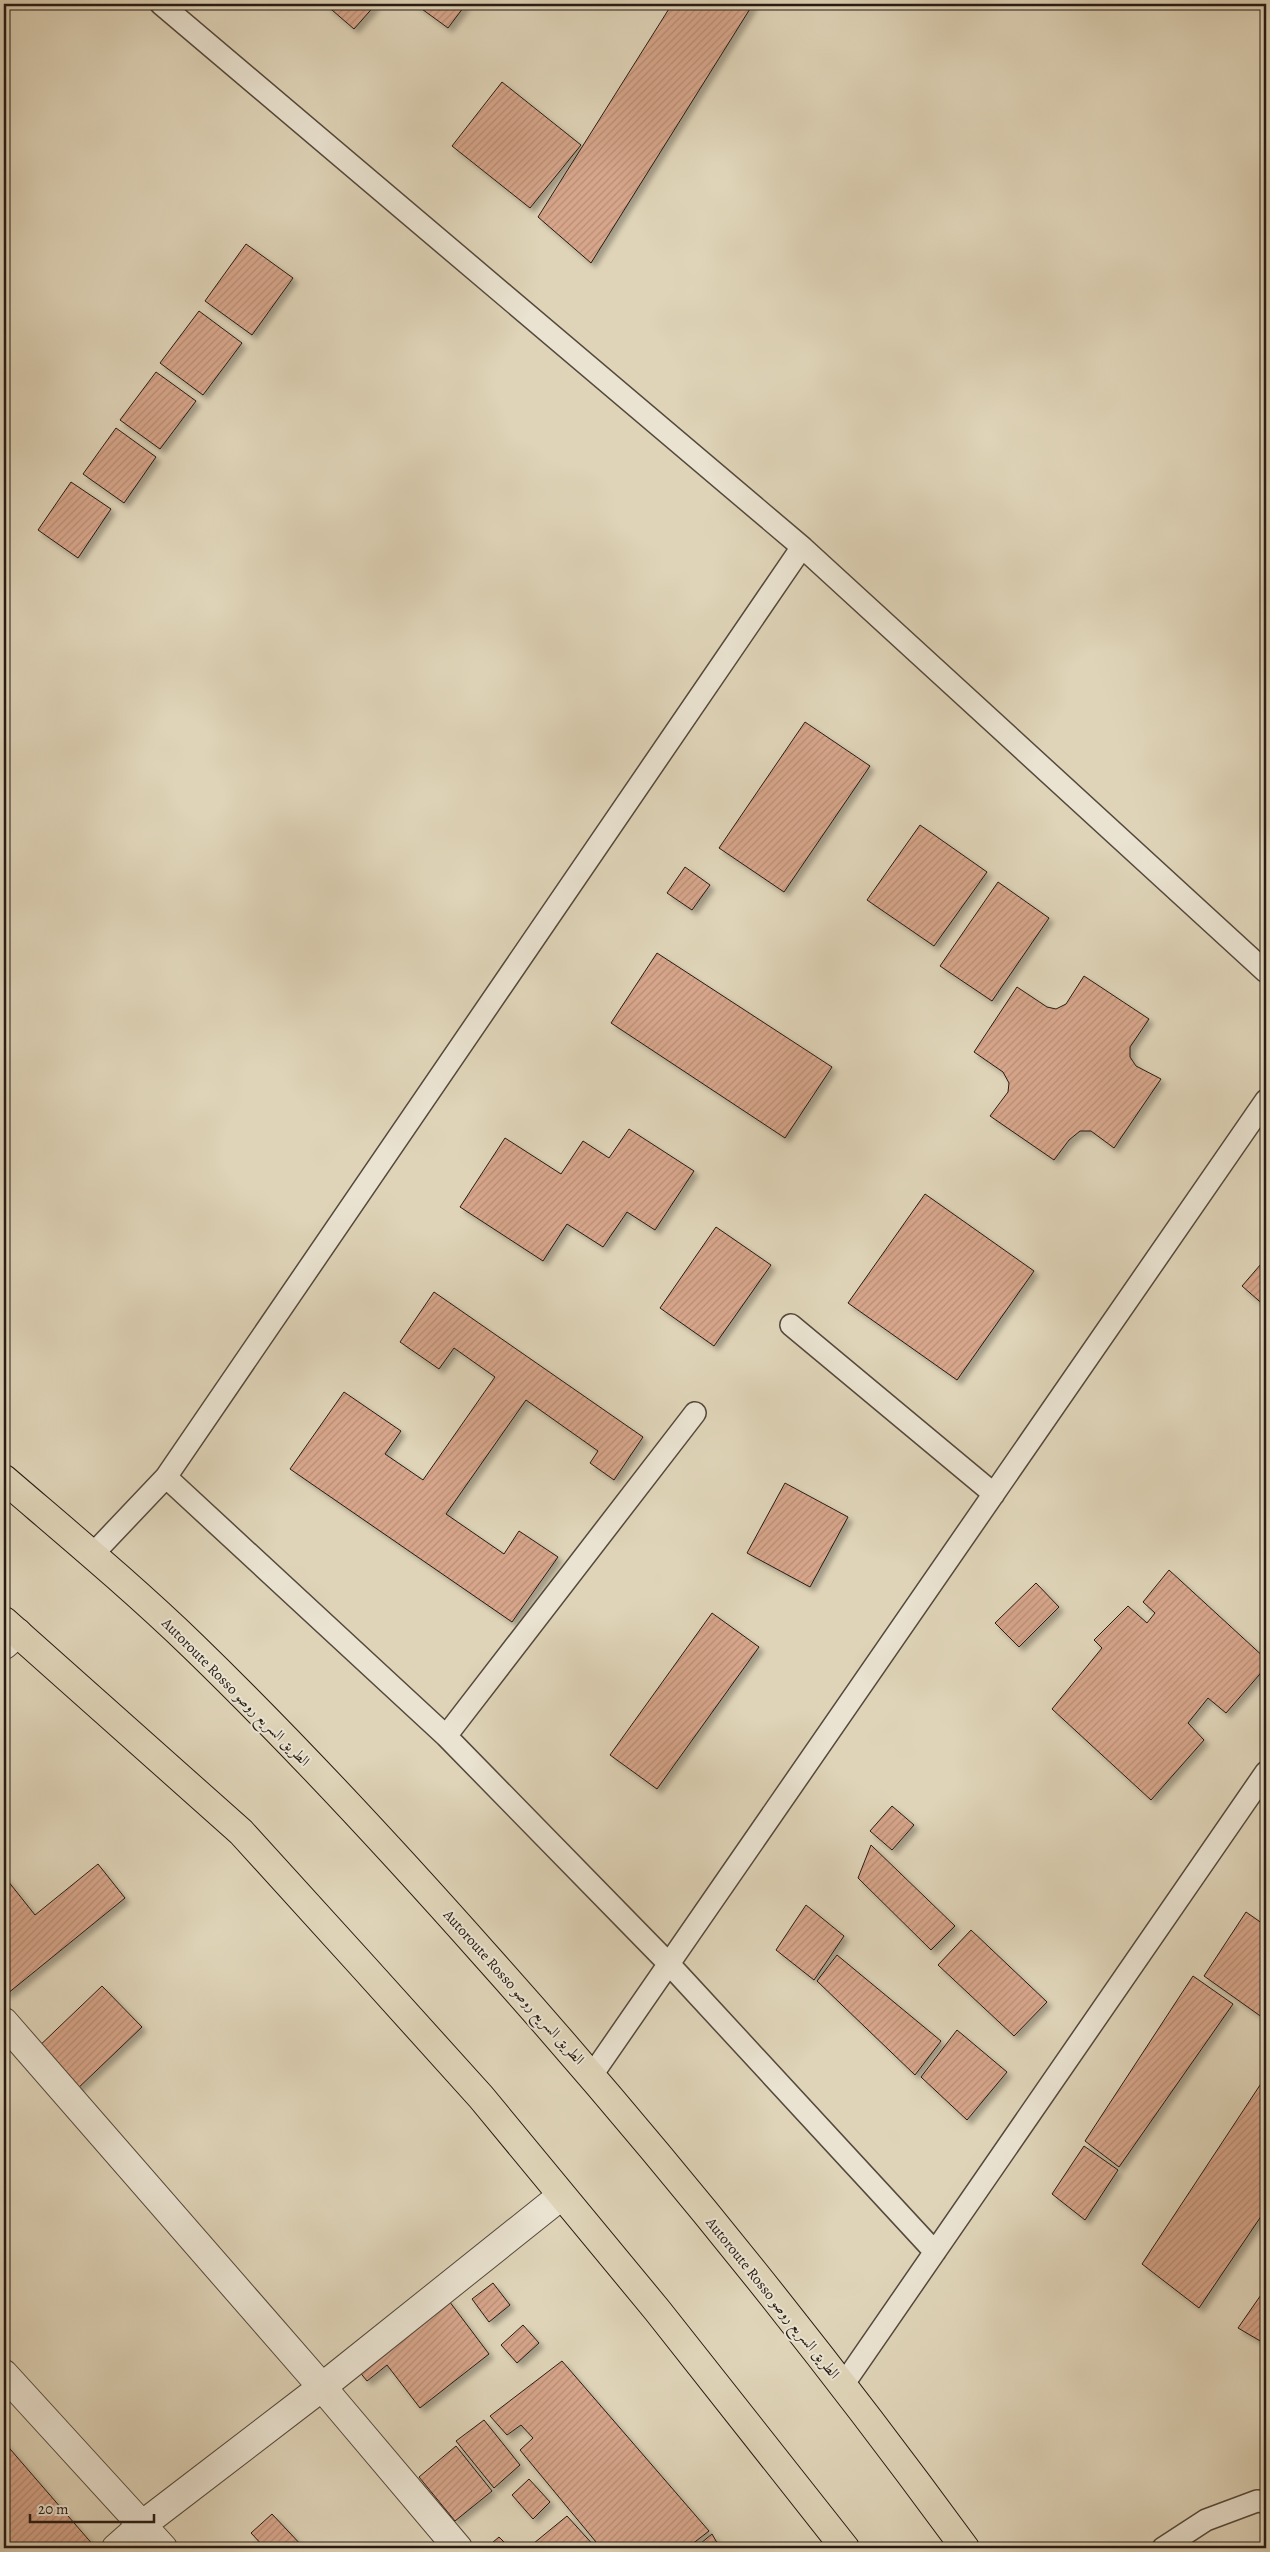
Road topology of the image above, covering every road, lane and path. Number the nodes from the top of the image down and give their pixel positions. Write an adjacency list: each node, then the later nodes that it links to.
1 (160, 4): 2 (lane)
2 (802, 547): 3 (lane); 7 (lane)
3 (1266, 972)
4 (1266, 1100): 9 (lane)
5 (791, 1325): 9 (lane)
6 (695, 1413): 12 (lane)
7 (166, 1477): 10 (lane); 12 (lane)
8 (4, 1479): 10 (highway, Autoroute Rosso الطريق السريع روصو)
9 (994, 1494): 14 (lane)
10 (92, 1555): 16 (highway, Autoroute Rosso الطريق السريع روصو)
11 (9, 1633): 17 (highway)
12 (446, 1736): 14 (lane)
13 (1266, 1772): 18 (lane)
14 (669, 1964): 16 (lane); 18 (lane)
15 (4, 2022): 21 (street)
16 (592, 2075): 20 (highway, Autoroute Rosso الطريق السريع روصو)
17 (561, 2196): 21 (street); 27 (highway)
18 (935, 2252): 20 (lane)
19 (6, 2382): 23 (street)
20 (843, 2385): 28 (highway, Autoroute Rosso الطريق السريع روصو)
21 (322, 2387): 23 (street); 26 (street)
22 (1266, 2502): 29 (lane)
23 (142, 2524): 24 (street); 25 (street)
24 (116, 2548)
25 (163, 2548)
26 (458, 2548)
27 (845, 2548)
28 (965, 2548)
29 (1163, 2548)

